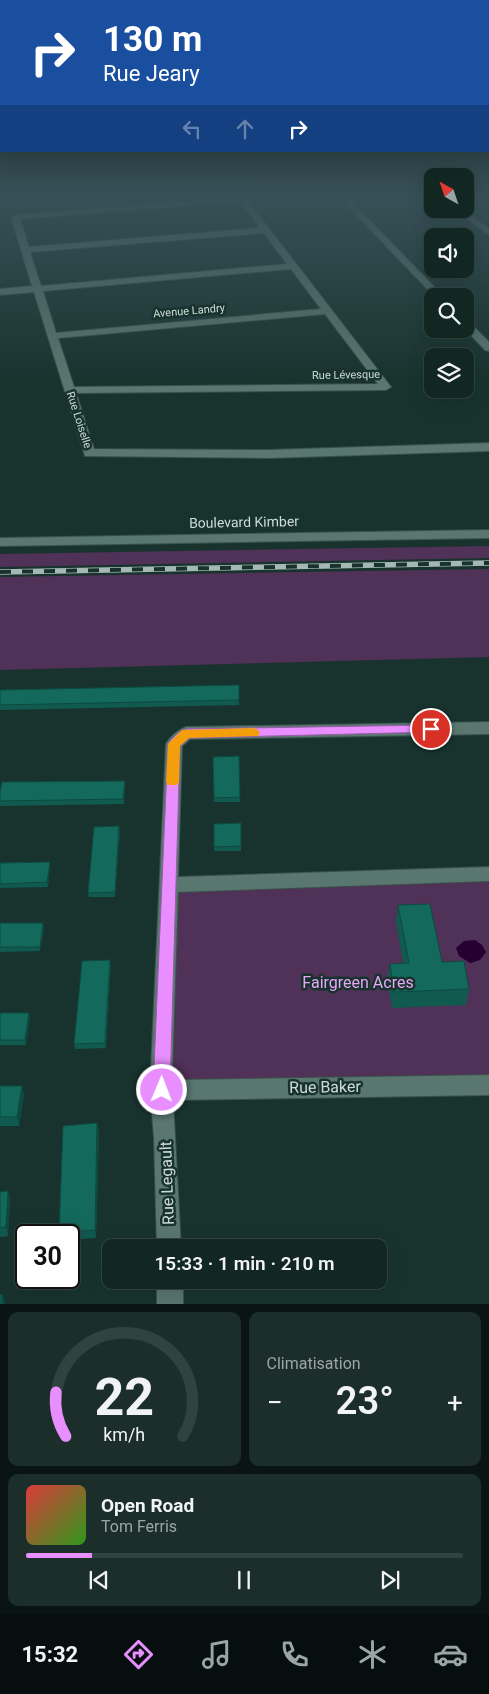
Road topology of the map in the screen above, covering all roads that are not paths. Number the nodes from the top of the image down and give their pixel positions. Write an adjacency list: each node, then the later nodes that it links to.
1 (28, 261): 6 (street, Rue Loiselle)
2 (291, 261): 4 (street, Rue Lévesque)
3 (405, 261): 5 (street)
4 (295, 266): 6 (street); 8 (street, Rue Lévesque)
5 (431, 288)
6 (36, 289): 7 (street); 10 (street, Rue Loiselle)
7 (0, 292)
8 (328, 311): 10 (street, Avenue Landry); 12 (street, Rue Lévesque)
9 (474, 332): 11 (street)
10 (52, 336): 12 (street, Rue Loiselle)
11 (489, 348)
12 (70, 390): 13 (street, Rue Loiselle)
13 (489, 447)
14 (489, 534): 15 (street, Boulevard Kimber)
15 (0, 542)
16 (489, 728): 18 (street, Rue Legault)
17 (489, 874): 18 (street)
18 (168, 885): 20 (street, Rue Legault)
19 (489, 1085): 20 (street, Rue Baker)
20 (162, 1090): 21 (street, Rue Legault)
21 (169, 1239)
22 (170, 1289): 23 (street)
23 (170, 1304)

